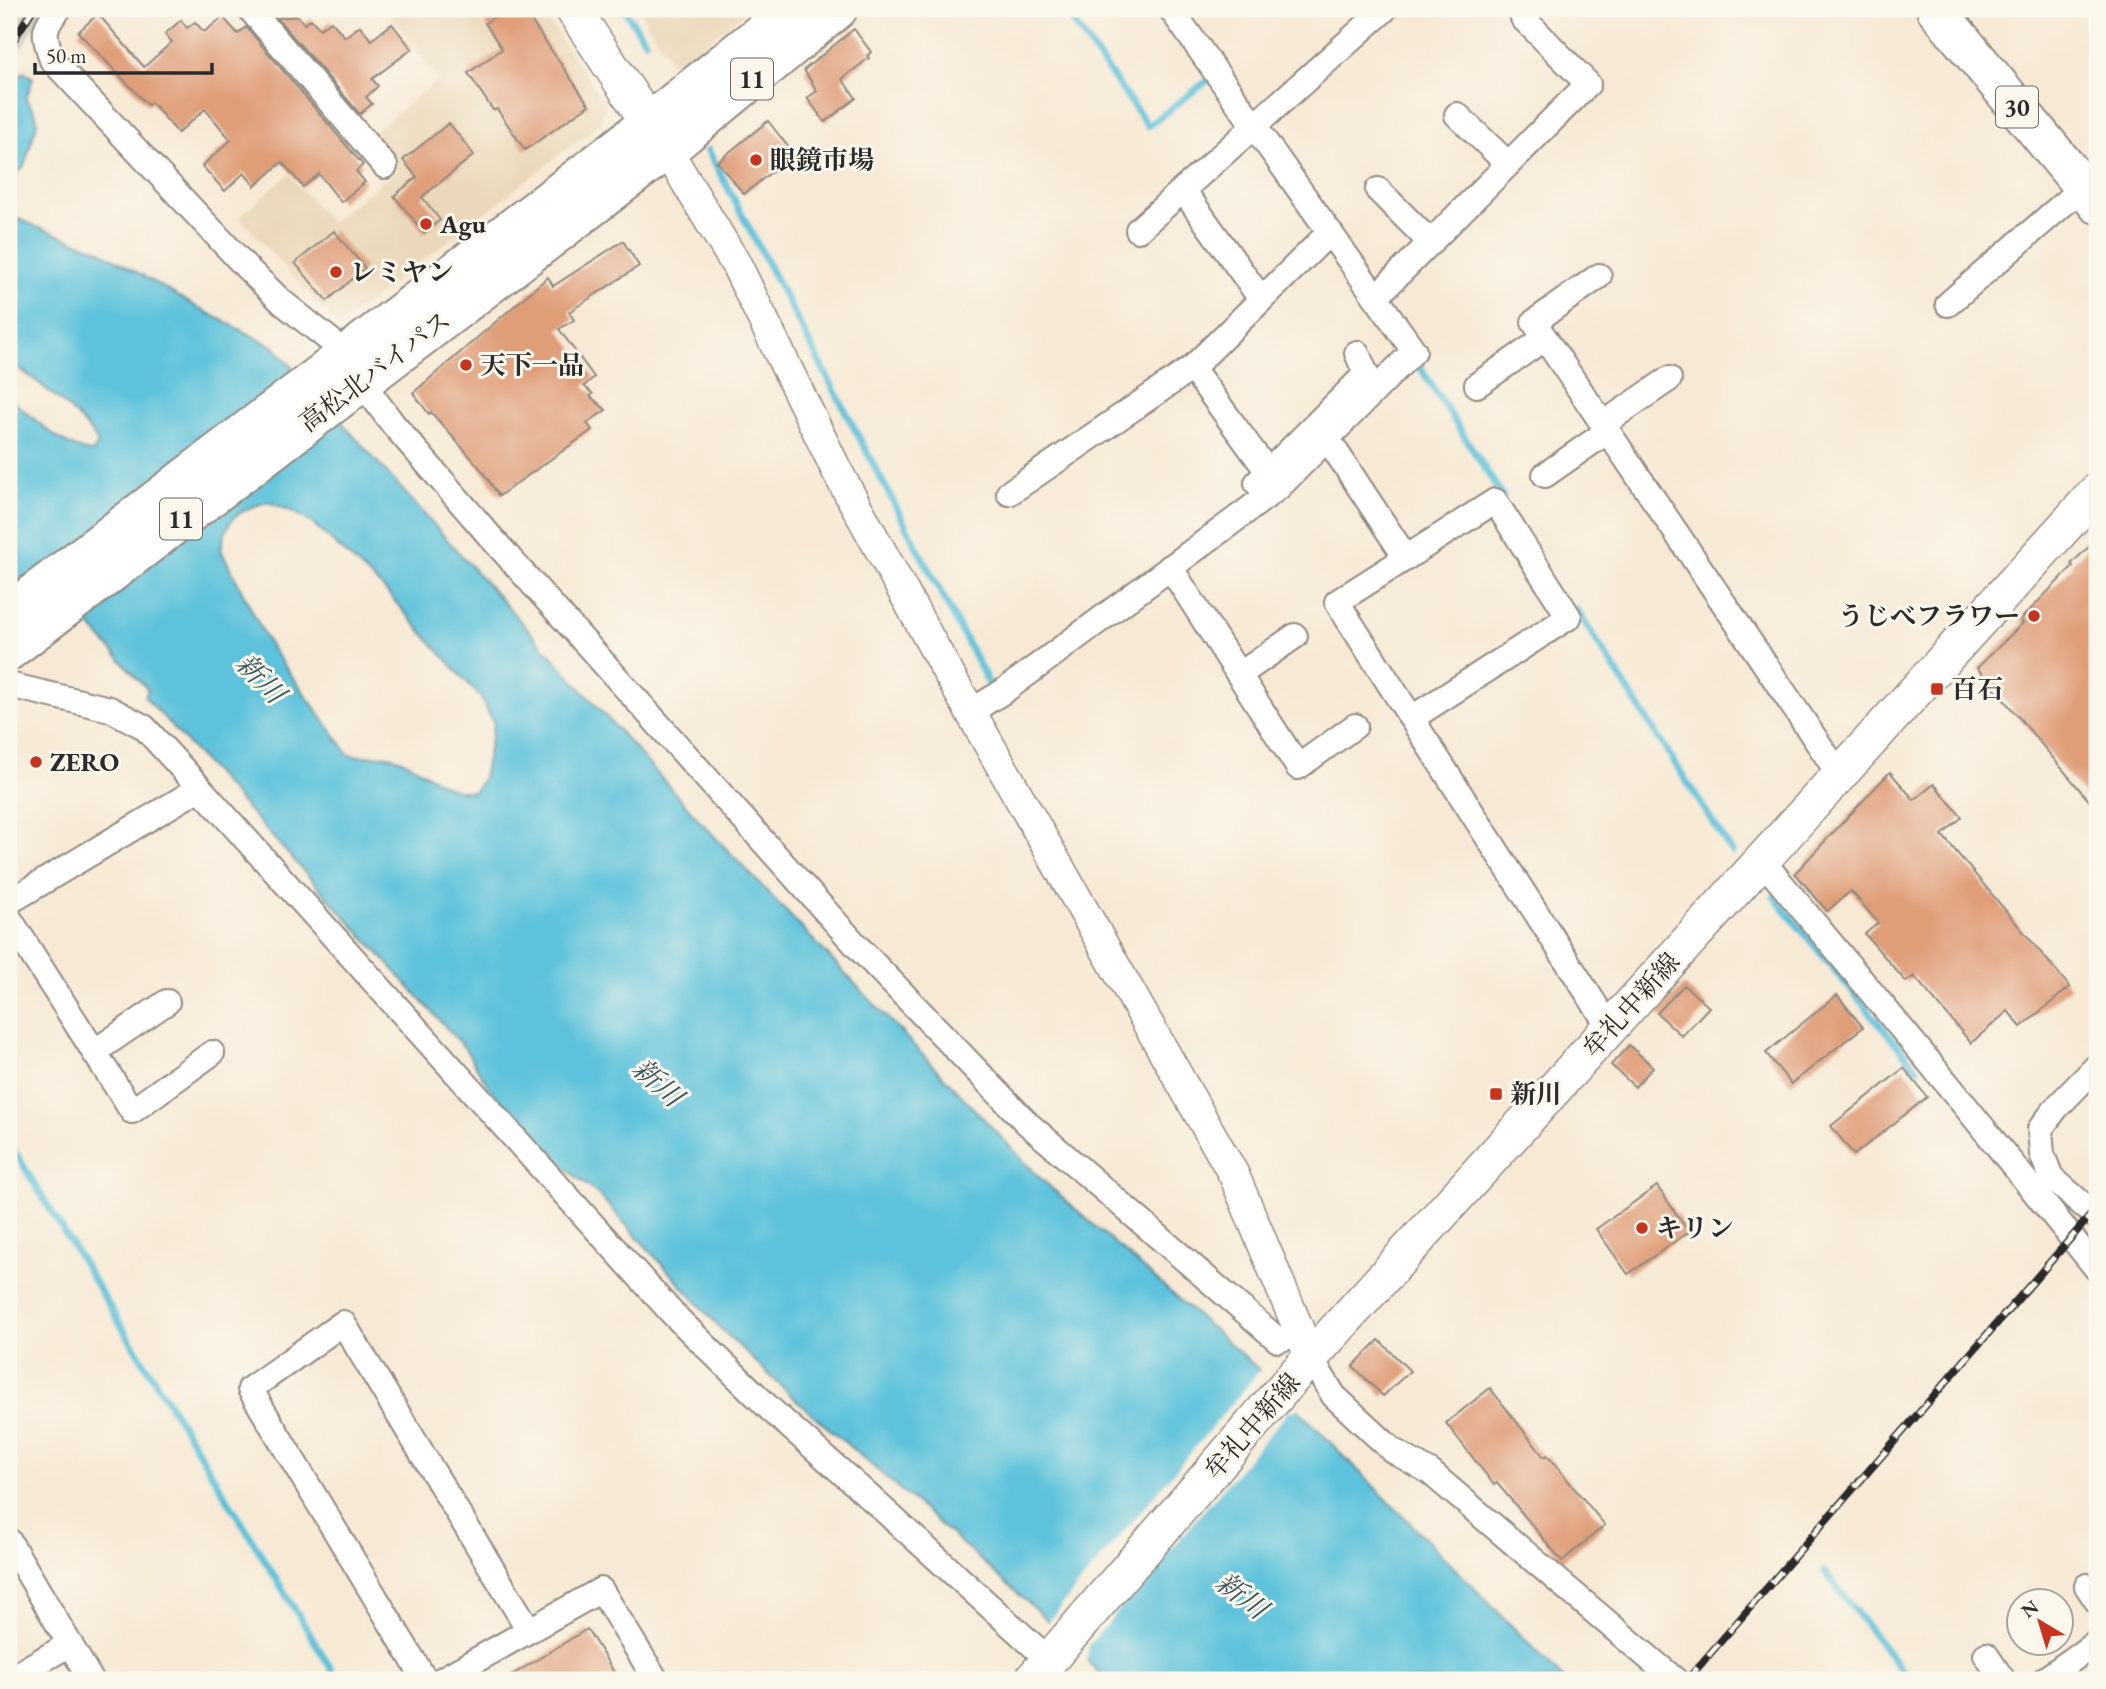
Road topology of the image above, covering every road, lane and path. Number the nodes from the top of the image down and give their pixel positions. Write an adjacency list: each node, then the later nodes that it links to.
1 (59, 9): 28 (street)
2 (250, 9): 14 (street)
3 (573, 9): 12 (main road)
4 (791, 9): 12 (main road, 高松北バイパス / 11)
5 (838, 9): 12 (main road, 高松北バイパス / 11)
6 (1171, 9): 11 (street)
7 (1385, 9): 11 (street)
8 (1936, 9): 17 (main road, 30)
9 (1523, 18): 13 (street)
10 (1457, 115): 13 (street)
11 (1256, 127): 15 (street); 19 (street)
12 (657, 136): 28 (main road, 高松北バイパス / 11); 44 (street)
13 (1508, 164): 20 (street)
14 (385, 166)
15 (1183, 190): 18 (street); 23 (street)
16 (1378, 190): 20 (street)
17 (2090, 196): 24 (street)
18 (1138, 230)
19 (1330, 232): 22 (street); 23 (street)
20 (1430, 243): 22 (street)
21 (1599, 276): 25 (street)
22 (1377, 297): 32 (street)
23 (1261, 299): 27 (street)
24 (1948, 304)
25 (1545, 338): 30 (street); 31 (street)
26 (1357, 353): 34 (street)
27 (1192, 368): 34 (street); 36 (street)
28 (349, 372): 39 (main road, 高松北バイパス / 11); 41 (main road, 高松北バイパス / 11); 59 (street)
29 (1669, 379): 31 (street)
30 (1477, 385)
31 (1605, 428): 33 (street); 47 (street)
32 (1327, 438): 34 (street); 37 (street)
33 (1545, 475)
34 (1266, 482): 38 (street)
35 (2097, 491): 47 (main road, 牟礼中新線)
36 (1009, 493)
37 (1406, 558): 45 (street); 45 (street)
38 (1170, 567): 42 (street); 44 (street)
39 (9, 612)
40 (1295, 636): 42 (street)
41 (9, 651)
42 (1239, 676): 46 (street)
43 (9, 685): 48 (street)
44 (970, 712): 59 (street)
45 (1412, 718): 53 (street)
46 (1355, 726)
47 (1839, 774): 49 (main road, 牟礼中新線)
48 (200, 788): 50 (street); 65 (street)
49 (1761, 859): 53 (main road, 牟礼中新線); 58 (street)
50 (9, 902)
51 (9, 918): 54 (street)
52 (167, 1002): 54 (street)
53 (1610, 1028): 59 (main road, 牟礼中新線)
54 (94, 1052): 55 (street)
55 (212, 1053)
56 (2097, 1066): 57 (street)
57 (2097, 1217)
58 (2097, 1269)
59 (1302, 1356): 65 (main road, 牟礼中新線); 71 (street)
60 (9, 1541): 63 (street)
61 (529, 1630): 68 (street); 69 (street); 70 (street)
62 (2097, 1642): 73 (street)
63 (70, 1644): 66 (street); 67 (street)
64 (1986, 1655): 72 (street)
65 (1046, 1668)
66 (9, 1679)
67 (91, 1680)
68 (425, 1680)
69 (441, 1680)
70 (656, 1680)
71 (1675, 1680)
72 (2003, 1680)
73 (2044, 1680)

